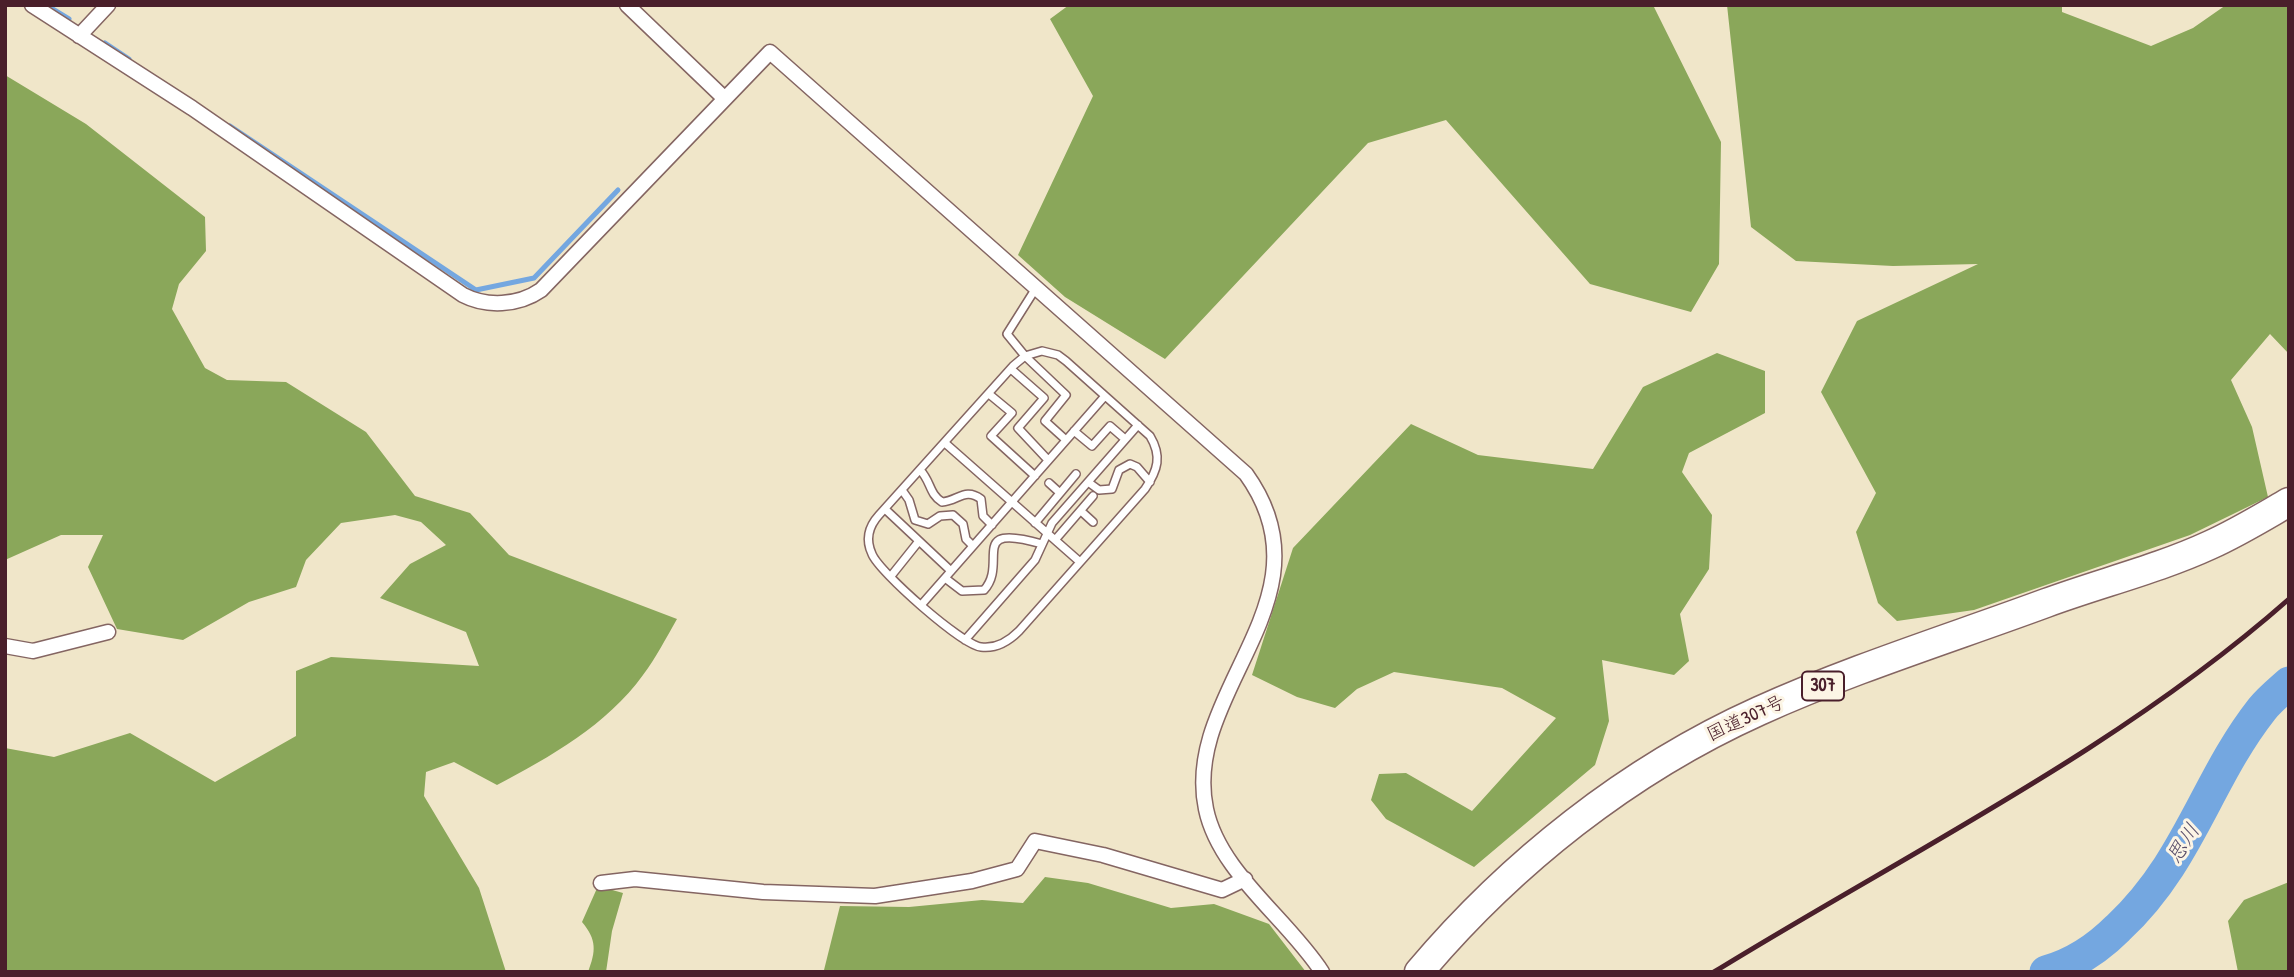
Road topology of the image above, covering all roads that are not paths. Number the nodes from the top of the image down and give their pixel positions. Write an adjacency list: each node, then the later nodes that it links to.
1 (32, 5): 4 (street)
2 (108, 5): 4 (street)
3 (627, 5): 5 (street)
4 (79, 36): 5 (street)
5 (724, 98): 6 (street)
6 (1036, 287): 7 (lane); 46 (street)
7 (1025, 356): 8 (lane); 10 (lane); 14 (lane)
8 (1011, 369): 9 (lane); 16 (lane)
9 (989, 394): 15 (lane); 19 (lane)
10 (1105, 396): 11 (lane); 12 (lane)
11 (1138, 425): 13 (lane); 21 (lane)
12 (1074, 431): 13 (lane); 14 (lane)
13 (1125, 439): 20 (lane)
14 (1066, 440): 16 (lane)
15 (945, 443): 17 (lane); 26 (lane)
16 (1048, 460): 19 (lane)
17 (920, 470): 23 (lane); 32 (lane)
18 (1076, 474): 24 (lane)
19 (1035, 476): 26 (lane)
20 (1088, 482): 21 (lane); 33 (lane)
21 (1150, 482): 38 (lane)
22 (1049, 483): 24 (lane)
23 (902, 490): 28 (lane); 37 (lane)
24 (1060, 493): 31 (lane)
25 (1093, 496): 29 (lane)
26 (1012, 502): 31 (lane); 32 (lane)
27 (2288, 503): 49 (highway, 国道307号 / 307)
28 (885, 509): 35 (lane); 40 (lane)
29 (1080, 511): 30 (lane); 34 (lane)
30 (1093, 522)
31 (1035, 523): 33 (lane)
32 (992, 525): 37 (lane)
33 (1046, 532): 34 (lane); 36 (lane)
34 (1055, 540): 38 (lane)
35 (919, 541): 39 (lane); 40 (lane)
36 (1042, 544): 41 (lane); 44 (lane)
37 (973, 546): 39 (lane)
38 (1080, 562): 44 (lane)
39 (951, 571): 41 (lane)
40 (891, 576): 42 (lane)
41 (945, 578): 42 (lane)
42 (922, 604): 44 (lane)
43 (108, 632): 45 (street)
44 (965, 640)
45 (5, 646)
46 (1245, 879): 47 (street); 48 (street)
47 (601, 883)
48 (1322, 972)
49 (1419, 972)

